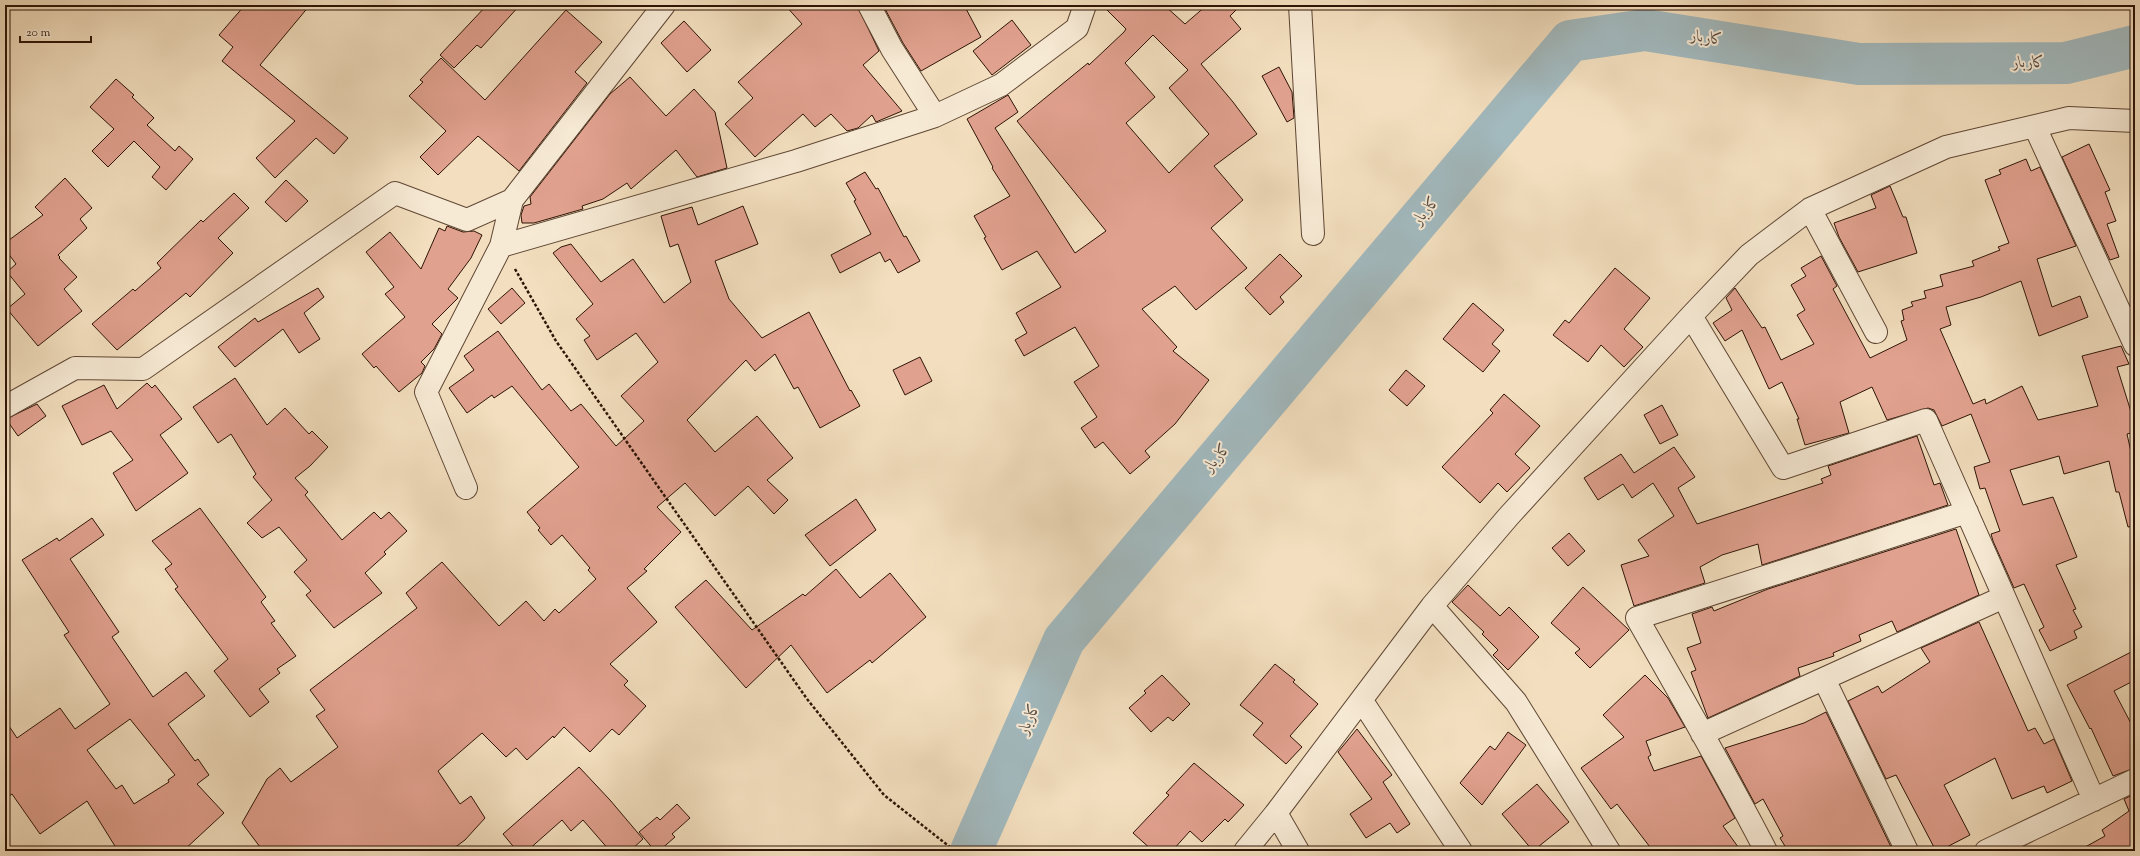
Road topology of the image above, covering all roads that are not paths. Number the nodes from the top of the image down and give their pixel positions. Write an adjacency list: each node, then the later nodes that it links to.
1 (664, 5): 8 (street)
2 (868, 5): 5 (street)
3 (1085, 5): 5 (street)
4 (1300, 5): 10 (street)
5 (935, 116): 11 (street)
6 (2135, 121): 7 (street)
7 (2035, 127): 9 (street); 14 (street)
8 (512, 200): 11 (street); 15 (street)
9 (1810, 209): 12 (street); 13 (street)
10 (1313, 234)
11 (502, 246): 16 (street)
12 (1691, 316): 17 (street); 19 (street)
13 (1876, 332)
14 (2135, 345)
15 (5, 408)
16 (466, 488)
17 (1966, 512): 18 (street); 22 (street)
18 (2004, 597): 20 (street); 24 (street)
19 (1432, 606): 21 (street); 29 (street)
20 (1824, 679): 22 (street); 31 (street)
21 (1362, 701): 25 (street); 28 (street)
22 (1702, 734): 30 (street)
23 (2135, 780): 24 (street)
24 (2094, 800): 32 (street)
25 (1276, 814): 26 (street); 27 (street)
26 (1245, 851)
27 (1298, 851)
28 (1461, 851)
29 (1609, 851)
30 (1766, 851)
31 (1908, 851)
32 (1986, 851)

